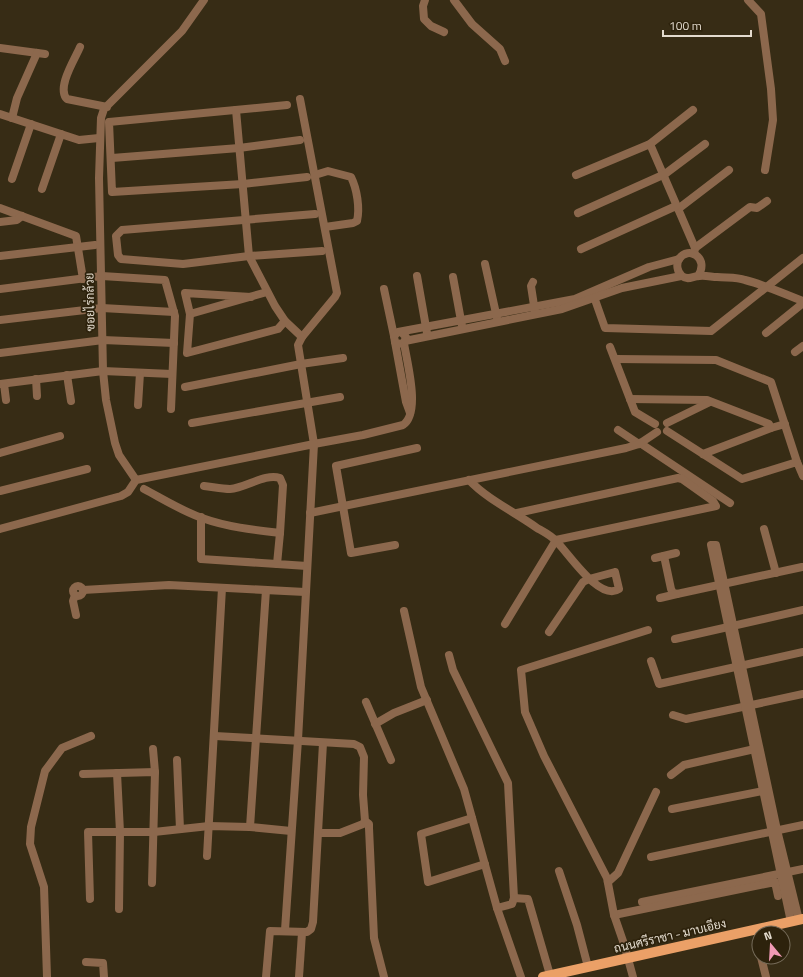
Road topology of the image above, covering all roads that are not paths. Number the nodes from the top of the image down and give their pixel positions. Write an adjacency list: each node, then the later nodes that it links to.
1 (204, 0): 11 (street)
2 (425, 0): 5 (street)
3 (454, 0): 8 (street)
4 (748, 0): 25 (street)
5 (444, 32)
6 (80, 47): 11 (street)
7 (0, 48): 15 (street)
8 (505, 61)
9 (300, 99): 28 (street)
10 (287, 105): 12 (street)
11 (107, 107): 18 (street, ซอยไร่กล้วย)
12 (236, 110): 22 (street); 23 (street)
13 (693, 110): 20 (street)
14 (0, 115): 15 (street)
15 (12, 118): 16 (street)
16 (30, 124): 17 (street); 29 (street)
17 (61, 134): 18 (street); 31 (street)
18 (99, 138): 51 (street, ซอยไร่กล้วย)
19 (300, 140): 22 (street)
20 (650, 144): 26 (street); 27 (street)
21 (705, 144): 27 (street)
22 (239, 148): 23 (street); 30 (street)
23 (112, 158): 30 (street)
24 (728, 170): 34 (street)
25 (765, 170)
26 (576, 175)
27 (663, 175): 34 (street); 35 (street)
28 (311, 176): 30 (street); 40 (street); 40 (street)
29 (12, 179)
30 (243, 184): 38 (street)
31 (42, 189)
32 (767, 201): 45 (street)
33 (0, 208): 37 (street)
34 (677, 208): 43 (street); 45 (street)
35 (578, 213)
36 (315, 214): 38 (street)
37 (22, 216): 39 (street); 42 (street)
38 (246, 220): 47 (street); 47 (street)
39 (0, 222)
40 (325, 227): 75 (street)
41 (95, 245): 42 (street)
42 (78, 246): 46 (street); 56 (street)
43 (580, 249)
44 (322, 251): 47 (street)
45 (694, 251): 49 (street); 54 (street)
46 (0, 256)
47 (249, 256): 61 (street)
48 (803, 258): 58 (street)
49 (679, 259): 53 (street); 62 (street)
50 (485, 264): 69 (street)
51 (102, 276): 56 (street); 65 (street, ซอยไร่กล้วย); 67 (street)
52 (416, 276): 73 (street)
53 (681, 276): 54 (street); 62 (street)
54 (698, 276): 58 (street)
55 (452, 277): 72 (street)
56 (83, 279): 59 (street)
57 (533, 282): 66 (street)
58 (766, 288): 62 (street); 64 (street)
59 (0, 289)
60 (384, 289): 76 (street)
61 (267, 292): 63 (street); 71 (street)
62 (593, 295): 66 (street)
63 (250, 296): 68 (street); 68 (street)
64 (803, 302): 74 (street)
65 (102, 308): 67 (street); 70 (street); 77 (street, ซอยไร่กล้วย)
66 (535, 310): 69 (street)
67 (174, 312): 78 (street)
68 (190, 314): 71 (street)
69 (497, 318): 72 (street)
70 (0, 320)
71 (283, 323): 75 (street)
72 (461, 324): 73 (street)
73 (427, 332): 76 (street)
74 (766, 333)
75 (301, 339): 85 (street)
76 (400, 339): 110 (street)
77 (103, 340): 78 (street); 82 (street); 86 (street, ซอยไร่กล้วย)
78 (174, 343): 88 (street)
79 (803, 346): 81 (street)
80 (610, 347): 84 (street)
81 (795, 352)
82 (0, 353)
83 (342, 358): 85 (street)
84 (616, 359): 95 (street); 103 (street)
85 (301, 364): 92 (street); 99 (street)
86 (103, 371): 87 (street); 89 (street); 117 (street, ซอยไร่กล้วย)
87 (140, 373): 88 (street); 100 (street)
88 (172, 374): 101 (street)
89 (67, 376): 90 (street); 97 (street)
90 (36, 380): 91 (street); 93 (street)
91 (2, 384): 96 (street)
92 (184, 387)
93 (37, 396)
94 (340, 397): 99 (street)
95 (630, 399): 98 (street); 105 (street)
96 (6, 400)
97 (71, 401)
98 (710, 401): 104 (street); 106 (street)
99 (307, 403): 102 (street); 110 (street)
100 (138, 406)
101 (171, 409)
102 (192, 423)
103 (785, 424): 106 (street); 114 (street)
104 (667, 427): 105 (street); 105 (street); 113 (street)
105 (656, 428): 109 (street)
106 (771, 428): 113 (street)
107 (618, 430): 109 (street)
108 (60, 436): 112 (street)
109 (639, 443): 118 (street); 122 (street)
110 (314, 444): 117 (street); 125 (street)
111 (417, 448): 123 (street)
112 (0, 453)
113 (703, 454): 114 (street)
114 (797, 462): 116 (street)
115 (88, 469): 121 (street)
116 (803, 476)
117 (136, 480): 127 (street)
118 (469, 480): 123 (street); 124 (street)
119 (204, 486): 129 (street)
120 (144, 489): 126 (street)
121 (0, 491)
122 (730, 503)
123 (343, 506): 125 (street); 131 (street)
124 (517, 513): 130 (street); 130 (street)
125 (310, 514): 136 (street)
126 (201, 518): 129 (street); 135 (street)
127 (0, 529)
128 (764, 529): 138 (street)
129 (280, 533): 135 (street)
130 (556, 540): 148 (street); 151 (street)
131 (395, 545)
132 (676, 553): 133 (street)
133 (664, 556): 134 (street); 143 (street)
134 (655, 558)
135 (277, 564): 136 (street)
136 (307, 566): 142 (street)
137 (802, 567): 138 (street)
138 (776, 573): 139 (street)
139 (722, 584): 143 (street); 149 (street)
140 (222, 588): 141 (street); 147 (street); 164 (street)
141 (266, 590): 142 (street); 165 (street)
142 (305, 592): 166 (street)
143 (676, 594): 144 (street)
144 (660, 598)
145 (803, 610): 149 (street)
146 (404, 611): 158 (street)
147 (76, 615)
148 (505, 624)
149 (730, 625): 152 (street); 156 (street)
150 (648, 630): 196 (street)
151 (549, 632)
152 (675, 639)
153 (803, 652): 156 (street)
154 (449, 656): 199 (street)
155 (651, 661): 156 (street)
156 (739, 665): 160 (street)
157 (803, 694): 160 (street)
158 (427, 700): 162 (street); 179 (street)
159 (366, 702): 162 (street)
160 (748, 706): 161 (street); 169 (street)
161 (673, 715)
162 (375, 724): 171 (street)
163 (91, 736): 215 (street)
164 (215, 736): 165 (street); 182 (street)
165 (257, 739): 166 (street); 183 (street)
166 (298, 740): 167 (street); 185 (street)
167 (323, 743): 180 (street); 189 (street)
168 (153, 749): 172 (street)
169 (758, 749): 175 (street); 176 (street)
170 (178, 760): 184 (street)
171 (391, 760)
172 (155, 772): 173 (street); 188 (street)
173 (117, 773): 174 (street); 187 (street)
174 (83, 774)
175 (671, 775)
176 (766, 790): 178 (street); 186 (street)
177 (656, 792): 196 (street)
178 (672, 809)
179 (472, 818): 192 (street); 192 (street)
180 (365, 821): 189 (street); 219 (street)
181 (803, 825): 186 (street)
182 (209, 826): 183 (street); 184 (street); 190 (street)
183 (250, 827): 185 (street)
184 (180, 829): 188 (street)
185 (291, 831): 207 (street)
186 (775, 831): 191 (street); 195 (street)
187 (120, 832): 188 (street); 200 (street); 203 (street)
188 (154, 832): 197 (street)
189 (318, 834): 208 (street)
190 (207, 856)
191 (651, 858)
192 (485, 864): 202 (street)
193 (803, 869): 195 (street)
194 (559, 871): 213 (street)
195 (784, 873): 201 (street); 205 (street)
196 (608, 882): 204 (street)
197 (152, 883)
198 (778, 896): 204 (street)
199 (514, 898): 202 (street); 214 (street)
200 (90, 899)
201 (642, 902)
202 (497, 908): 220 (street)
203 (119, 910)
204 (614, 915): 210 (street)
205 (798, 920): 206 (main road, ถนนศรีราชา - มาบเอียง)
206 (780, 925)
207 (285, 930): 208 (street); 217 (street)
208 (302, 933): 218 (street)
209 (751, 933): 210 (main road, ถนนศรีราชา - มาบเอียง)
210 (628, 958): 213 (main road, ถนนศรีราชา - มาบเอียง); 221 (street)
211 (86, 962): 216 (street)
212 (763, 965): 222 (street)
213 (588, 967): 214 (main road, ถนนศรีราชา - มาบเอียง)
214 (546, 976)
215 (47, 977)
216 (104, 977)
217 (266, 977)
218 (299, 977)
219 (384, 977)
220 (521, 977)
221 (633, 977)
222 (766, 977)

